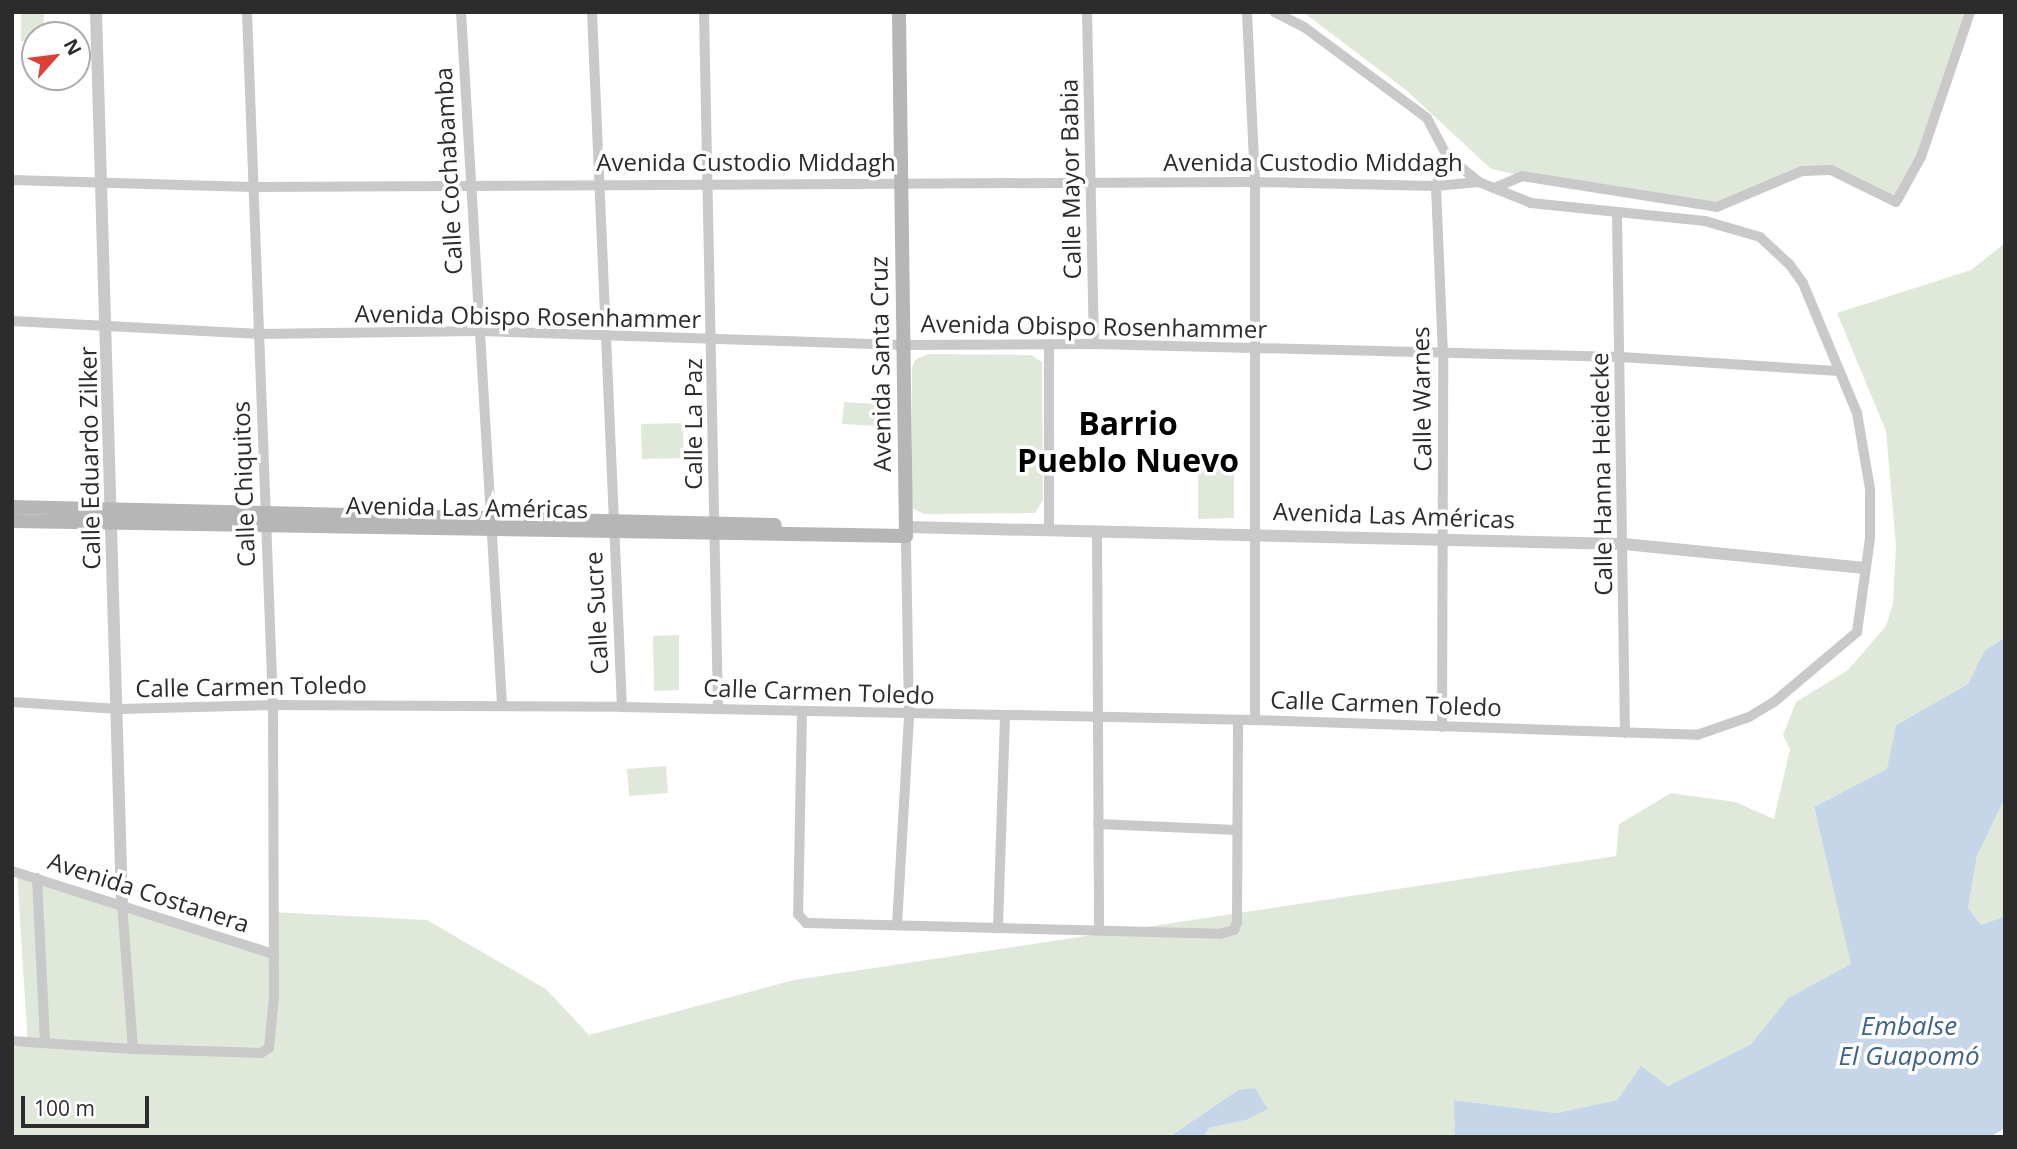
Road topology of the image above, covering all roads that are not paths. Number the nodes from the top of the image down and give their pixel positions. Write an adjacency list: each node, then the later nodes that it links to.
1 (96, 12): 13 (street, Calle Eduardo Zilker)
2 (247, 12): 22 (street, Calle Chiquitos)
3 (461, 12): 16 (street, Calle Cochabamba)
4 (592, 12): 17 (street, Calle Sucre)
5 (704, 12): 20 (street, Calle La Paz)
6 (899, 12): 18 (main road, Avenida Santa Cruz)
7 (1087, 12): 19 (street, Calle Mayor Babia)
8 (1247, 12): 14 (street)
9 (1275, 12): 11 (street)
10 (1970, 12): 23 (street)
11 (1447, 156): 15 (street); 21 (street, Calle Warnes)
12 (12, 180): 13 (street, Avenida Custodio Middagh)
13 (102, 180): 22 (street, Avenida Custodio Middagh); 26 (street, Calle Eduardo Zilker)
14 (1255, 182): 19 (street, Avenida Custodio Middagh); 21 (street, Avenida Custodio Middagh); 34 (street)
15 (1479, 182): 21 (street, Avenida Custodio Middagh); 23 (street, Calle Carmen Toledo)
16 (468, 183): 17 (street, Avenida Custodio Middagh); 22 (street, Avenida Custodio Middagh); 27 (street, Calle Cochabamba)
17 (598, 183): 20 (street, Avenida Custodio Middagh); 29 (street, Calle Sucre)
18 (900, 183): 19 (street, Avenida Custodio Middagh); 20 (street, Avenida Custodio Middagh); 33 (main road, Avenida Santa Cruz)
19 (1092, 184): 32 (street, Calle Mayor Babia)
20 (708, 185): 30 (street, Calle La Paz)
21 (1436, 186): 35 (street, Calle Warnes)
22 (252, 187): 28 (street, Calle Chiquitos)
23 (1494, 188): 24 (street, Calle Carmen Toledo)
24 (1617, 215): 36 (street, Calle Hanna Heidecke); 37 (street, Calle Carmen Toledo)
25 (12, 321): 26 (street, Avenida Obispo Rosenhammer)
26 (107, 328): 28 (street, Avenida Obispo Rosenhammer); 39 (street, Calle Eduardo Zilker)
27 (480, 331): 28 (street, Avenida Obispo Rosenhammer); 29 (street, Avenida Obispo Rosenhammer); 42 (street, Calle Cochabamba)
28 (257, 334): 41 (street, Calle Chiquitos)
29 (608, 338): 30 (street, Avenida Obispo Rosenhammer); 43 (street, Calle Sucre)
30 (714, 340): 33 (street, Avenida Obispo Rosenhammer); 44 (street, Calle La Paz)
31 (1049, 344): 32 (street, Avenida Obispo Rosenhammer); 33 (street, Avenida Obispo Rosenhammer); 45 (street)
32 (1094, 344): 34 (street, Avenida Obispo Rosenhammer)
33 (901, 345): 46 (main road, Avenida Santa Cruz)
34 (1256, 348): 35 (street, Avenida Obispo Rosenhammer); 48 (street)
35 (1443, 354): 36 (street, Avenida Obispo Rosenhammer); 49 (street, Calle Warnes)
36 (1621, 357): 37 (street, Avenida Obispo Rosenhammer); 50 (street, Calle Hanna Heidecke)
37 (1840, 371): 51 (street, Calle Carmen Toledo)
38 (12, 507): 39 (main road, Avenida Las Américas)
39 (109, 517): 40 (main road, Avenida Las Américas); 41 (main road, Avenida Las Américas); 56 (street, Calle Eduardo Zilker)
40 (12, 521)
41 (266, 521): 42 (main road, Avenida Las Américas); 53 (street, Calle Chiquitos)
42 (490, 524): 43 (main road, Avenida Las Américas); 54 (street, Calle Cochabamba)
43 (612, 527): 44 (main road, Avenida Las Américas); 55 (street, Calle Sucre)
44 (713, 529): 46 (main road, Avenida Las Américas); 57 (street, Calle La Paz)
45 (1049, 530): 46 (street, Avenida Las Américas); 47 (street, Avenida Las Américas)
46 (911, 531): 59 (street, Avenida Santa Cruz)
47 (1097, 531): 48 (street, Avenida Las Américas); 61 (street)
48 (1256, 533): 49 (street, Avenida Las Américas); 63 (street)
49 (1443, 539): 50 (street, Avenida Las Américas); 64 (street, Calle Warnes)
50 (1624, 544): 51 (street, Avenida Las Américas); 65 (street, Calle Hanna Heidecke)
51 (1865, 568): 65 (street, Calle Carmen Toledo)
52 (12, 702): 56 (street, Calle Carmen Toledo)
53 (273, 705): 54 (street, Calle Carmen Toledo); 56 (street, Calle Carmen Toledo); 74 (street, Calle Chiquitos)
54 (502, 705): 55 (street, Calle Carmen Toledo)
55 (622, 707): 57 (street, Calle Carmen Toledo)
56 (119, 709): 70 (street, Calle Eduardo Zilker)
57 (718, 709): 58 (street, Calle Carmen Toledo)
58 (802, 712): 59 (street, Calle Carmen Toledo); 71 (street)
59 (909, 715): 60 (street, Calle Carmen Toledo); 71 (street, Avenida Santa Cruz)
60 (1005, 716): 61 (street, Calle Carmen Toledo); 72 (street)
61 (1098, 718): 62 (street, Calle Carmen Toledo); 66 (street)
62 (1238, 720): 63 (street, Calle Carmen Toledo); 67 (street)
63 (1255, 720): 64 (street, Calle Carmen Toledo)
64 (1443, 727): 65 (street, Calle Carmen Toledo)
65 (1625, 733)
66 (1098, 824): 67 (street); 73 (street)
67 (1237, 830): 73 (street)
68 (12, 871): 69 (street, Avenida Costanera)
69 (37, 878): 70 (street, Avenida Costanera); 76 (street)
70 (122, 903): 74 (street, Avenida Costanera); 77 (street)
71 (897, 925): 72 (street)
72 (998, 927): 73 (street)
73 (1099, 929)
74 (274, 954): 77 (street, Calle Chiquitos)
75 (12, 1041): 76 (street)
76 (45, 1042): 77 (street)
77 (133, 1049)

